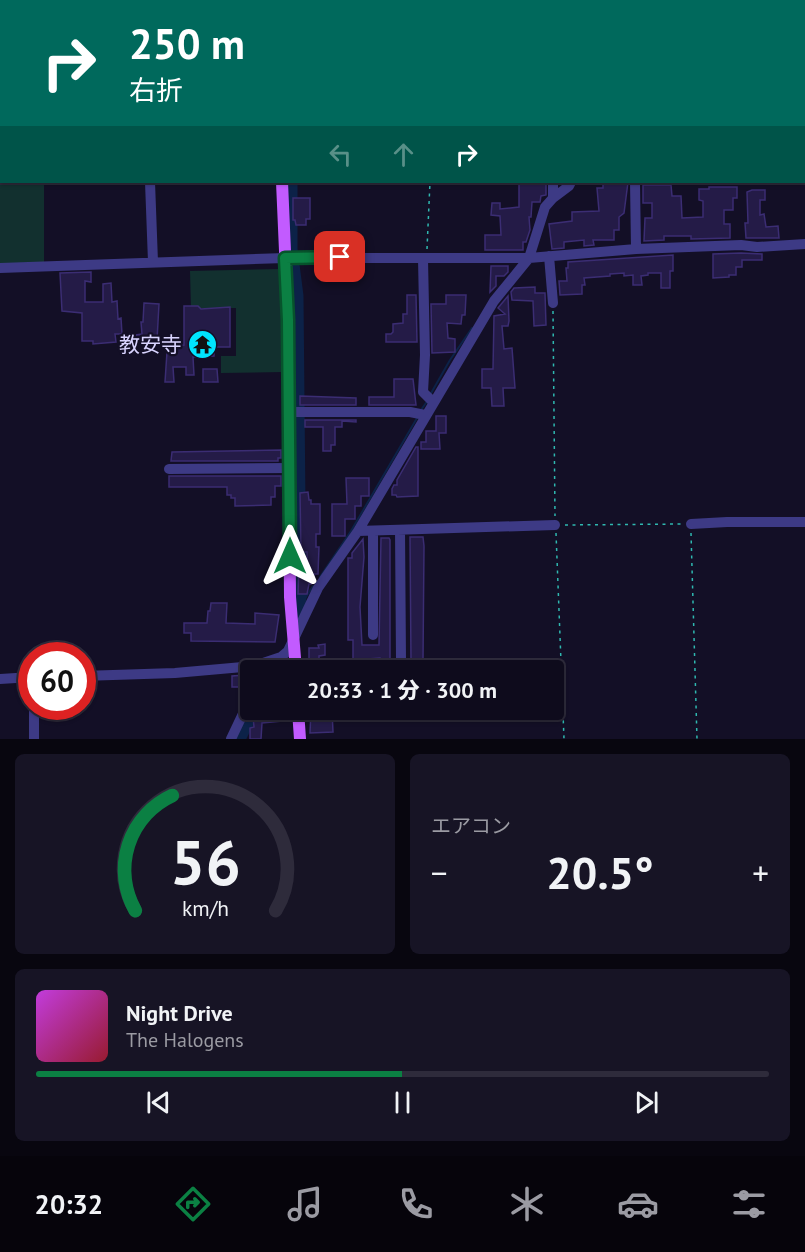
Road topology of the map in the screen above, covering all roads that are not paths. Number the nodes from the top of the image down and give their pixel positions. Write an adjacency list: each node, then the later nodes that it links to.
1 (150, 183): 13 (street)
2 (282, 183): 10 (main road)
3 (553, 183): 6 (street)
4 (570, 183): 6 (street)
5 (635, 183): 8 (street)
6 (553, 198): 11 (street)
7 (805, 244): 8 (street)
8 (636, 249): 9 (street)
9 (549, 256): 11 (street); 15 (street)
10 (289, 258): 12 (street); 13 (street); 17 (main road)
11 (529, 258): 12 (street); 16 (street)
12 (425, 259): 16 (street)
13 (153, 262): 14 (street)
14 (0, 268)
15 (553, 303)
16 (433, 402): 18 (street)
17 (294, 412): 18 (street); 19 (main road)
18 (425, 415): 25 (street)
19 (290, 468): 20 (street); 28 (main road)
20 (169, 469)
21 (805, 522): 22 (street)
22 (691, 524)
23 (555, 525): 24 (street)
24 (400, 530): 26 (street); 31 (street)
25 (358, 531): 26 (street); 28 (street)
26 (373, 531): 27 (street)
27 (373, 635)
28 (294, 637): 29 (street); 30 (main road)
29 (277, 660)
30 (295, 660)
31 (400, 660)
32 (240, 668): 33 (street)
33 (96, 675)
34 (18, 678): 35 (street)
35 (0, 679)
36 (34, 720): 39 (street)
37 (240, 720): 40 (street)
38 (299, 720): 41 (main road)
39 (34, 739)
40 (231, 739)
41 (300, 739)

